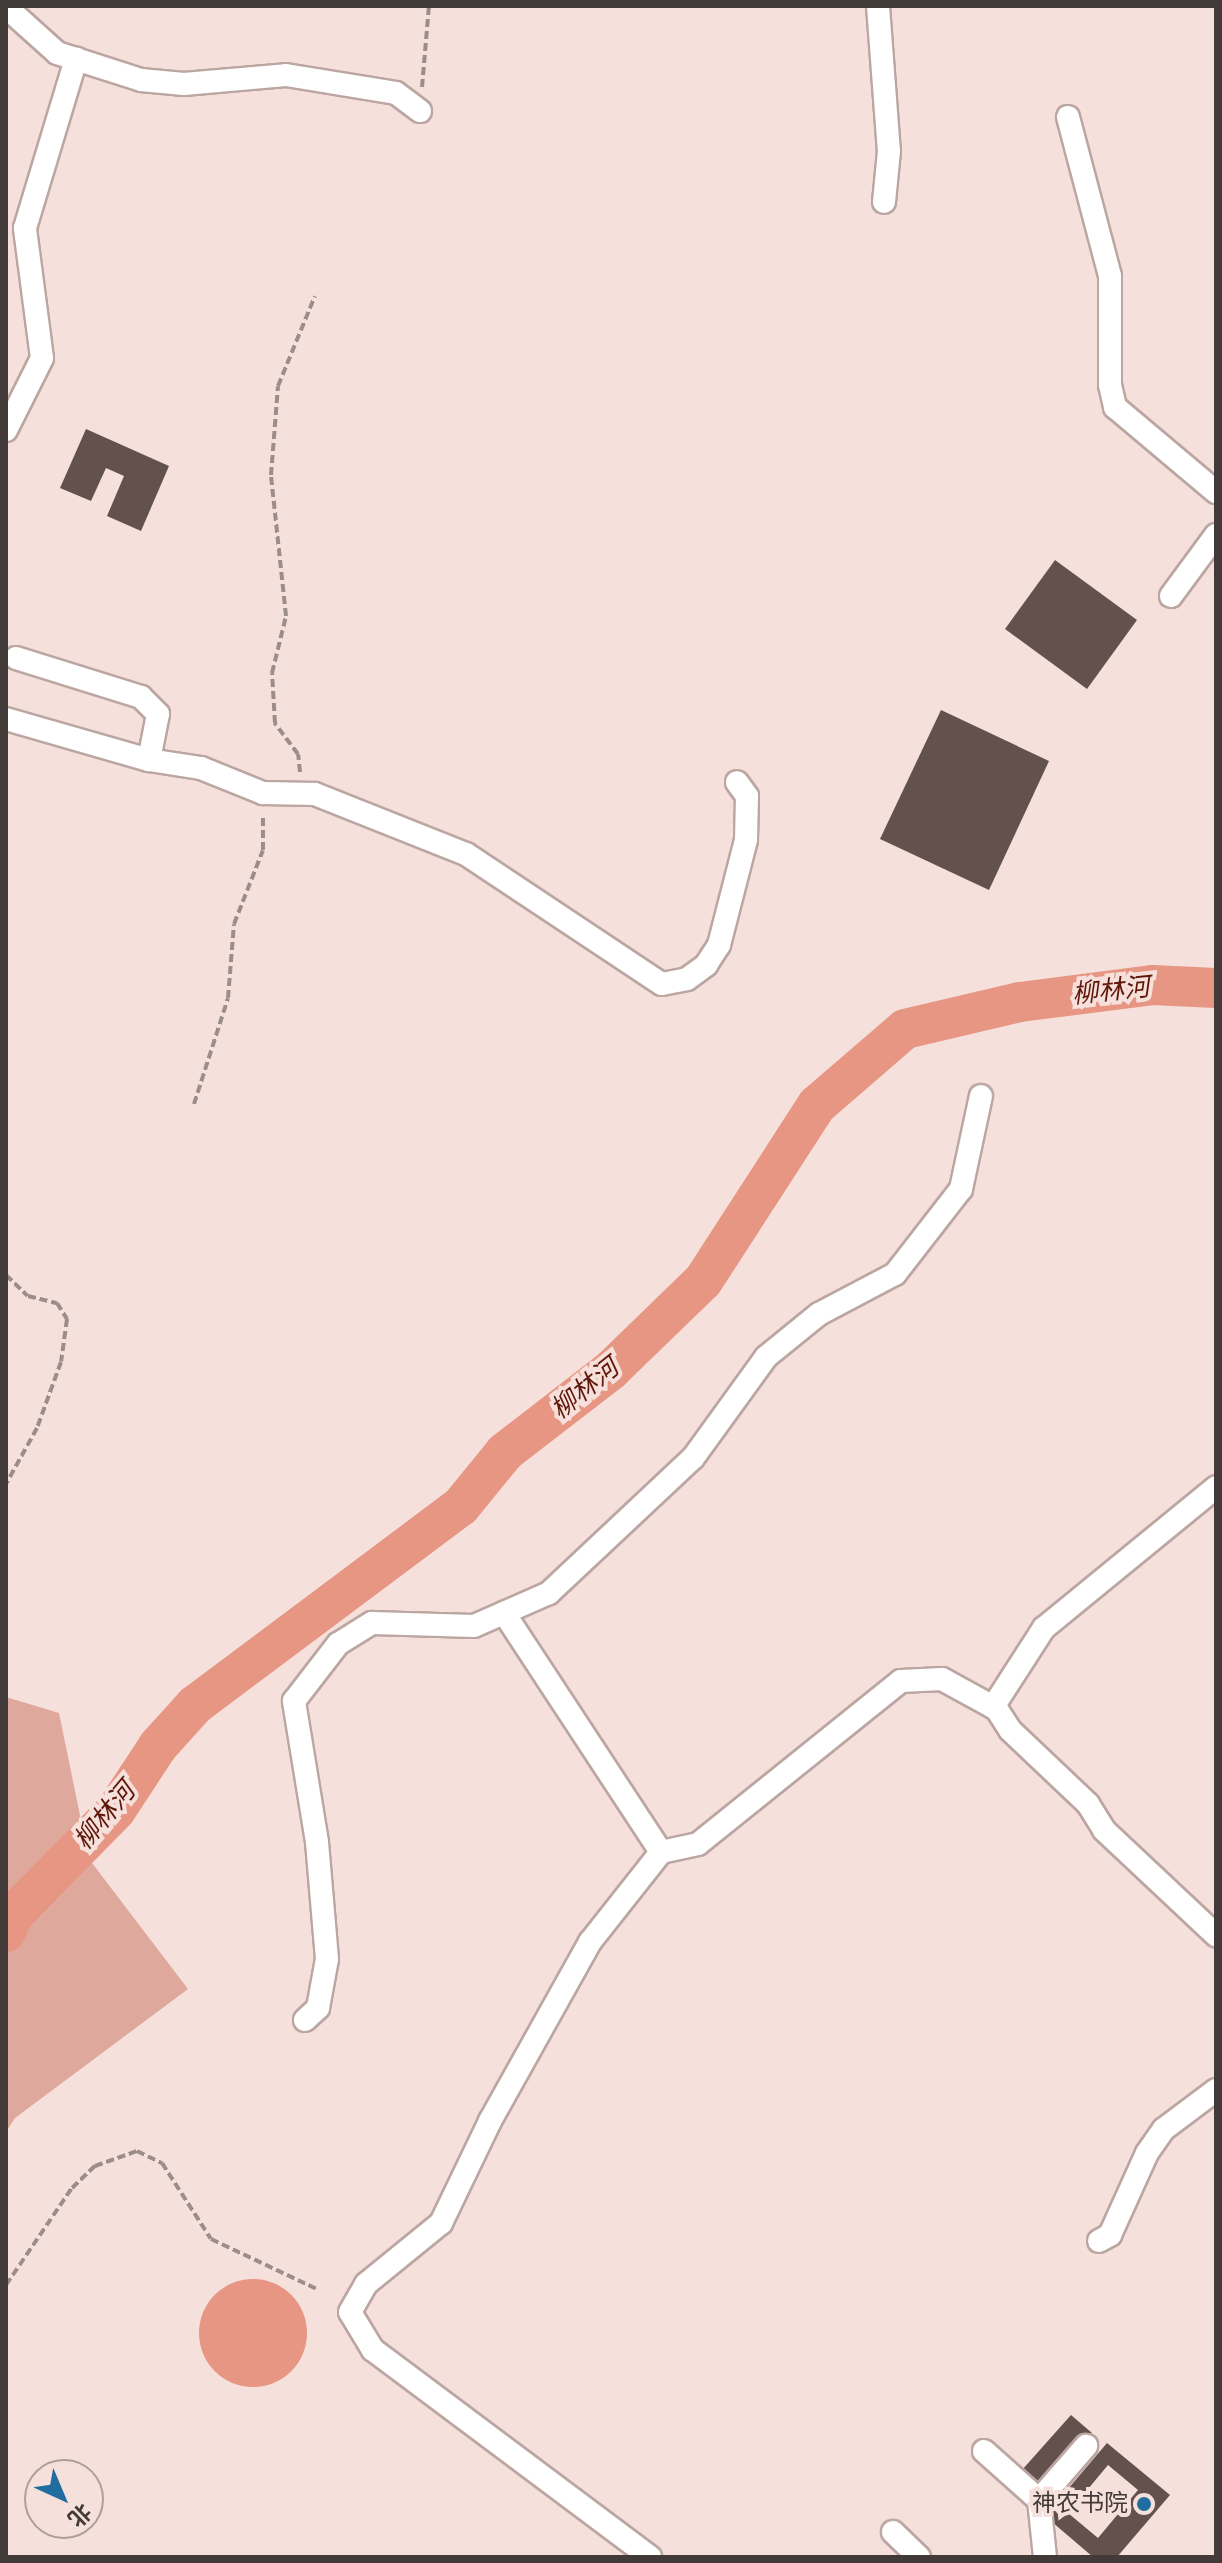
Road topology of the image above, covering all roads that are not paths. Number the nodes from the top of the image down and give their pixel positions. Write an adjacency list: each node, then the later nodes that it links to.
1 (878, 6): 6 (street)
2 (6, 7): 3 (street)
3 (76, 59): 4 (street); 7 (street)
4 (420, 111)
5 (1068, 117): 8 (street)
6 (884, 202)
7 (6, 430)
8 (1216, 492)
9 (1216, 535): 10 (street)
10 (1171, 596)
11 (16, 658): 13 (street)
12 (6, 719): 13 (street)
13 (149, 760): 14 (street)
14 (737, 782)
15 (981, 1096): 17 (street)
16 (1216, 1487): 18 (street)
17 (504, 1613): 19 (street); 21 (street)
18 (994, 1705): 19 (street); 20 (street)
19 (661, 1852): 28 (street)
20 (1216, 1935)
21 (305, 2020)
22 (1216, 2090): 23 (street)
23 (1099, 2241)
24 (1086, 2446): 26 (street)
25 (984, 2451): 26 (street)
26 (1039, 2500): 30 (street)
27 (893, 2532): 29 (street)
28 (650, 2557)
29 (919, 2557)
30 (1045, 2557)

